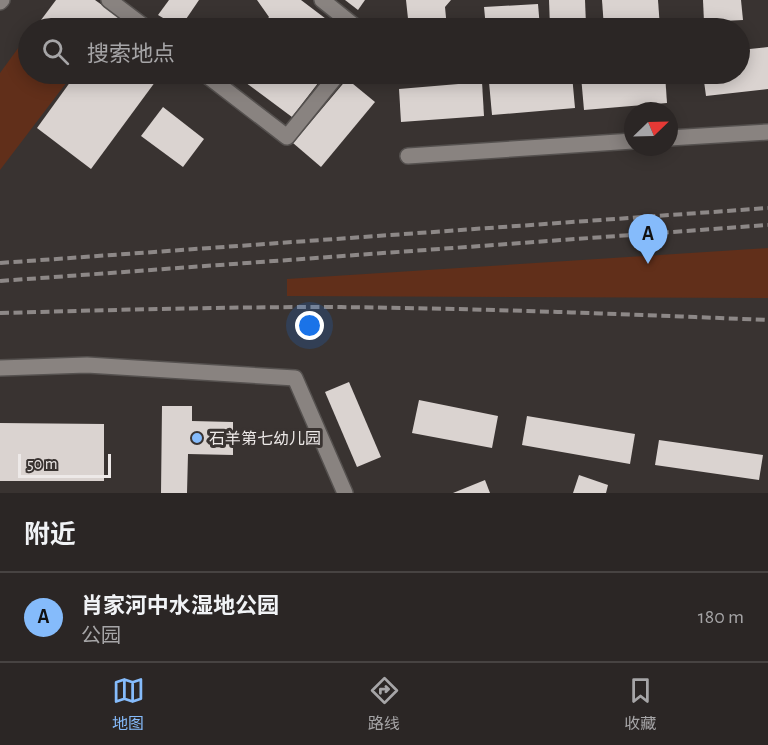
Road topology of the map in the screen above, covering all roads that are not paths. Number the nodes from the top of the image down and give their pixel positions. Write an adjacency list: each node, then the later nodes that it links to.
1 (109, 0): 3 (street)
2 (321, 0): 4 (street)
3 (133, 18)
4 (344, 18)
5 (218, 84): 6 (street)
6 (330, 84)
7 (768, 132): 8 (street)
8 (678, 137)
9 (624, 142): 10 (street)
10 (408, 156)
11 (0, 368): 12 (street)
12 (345, 493)

